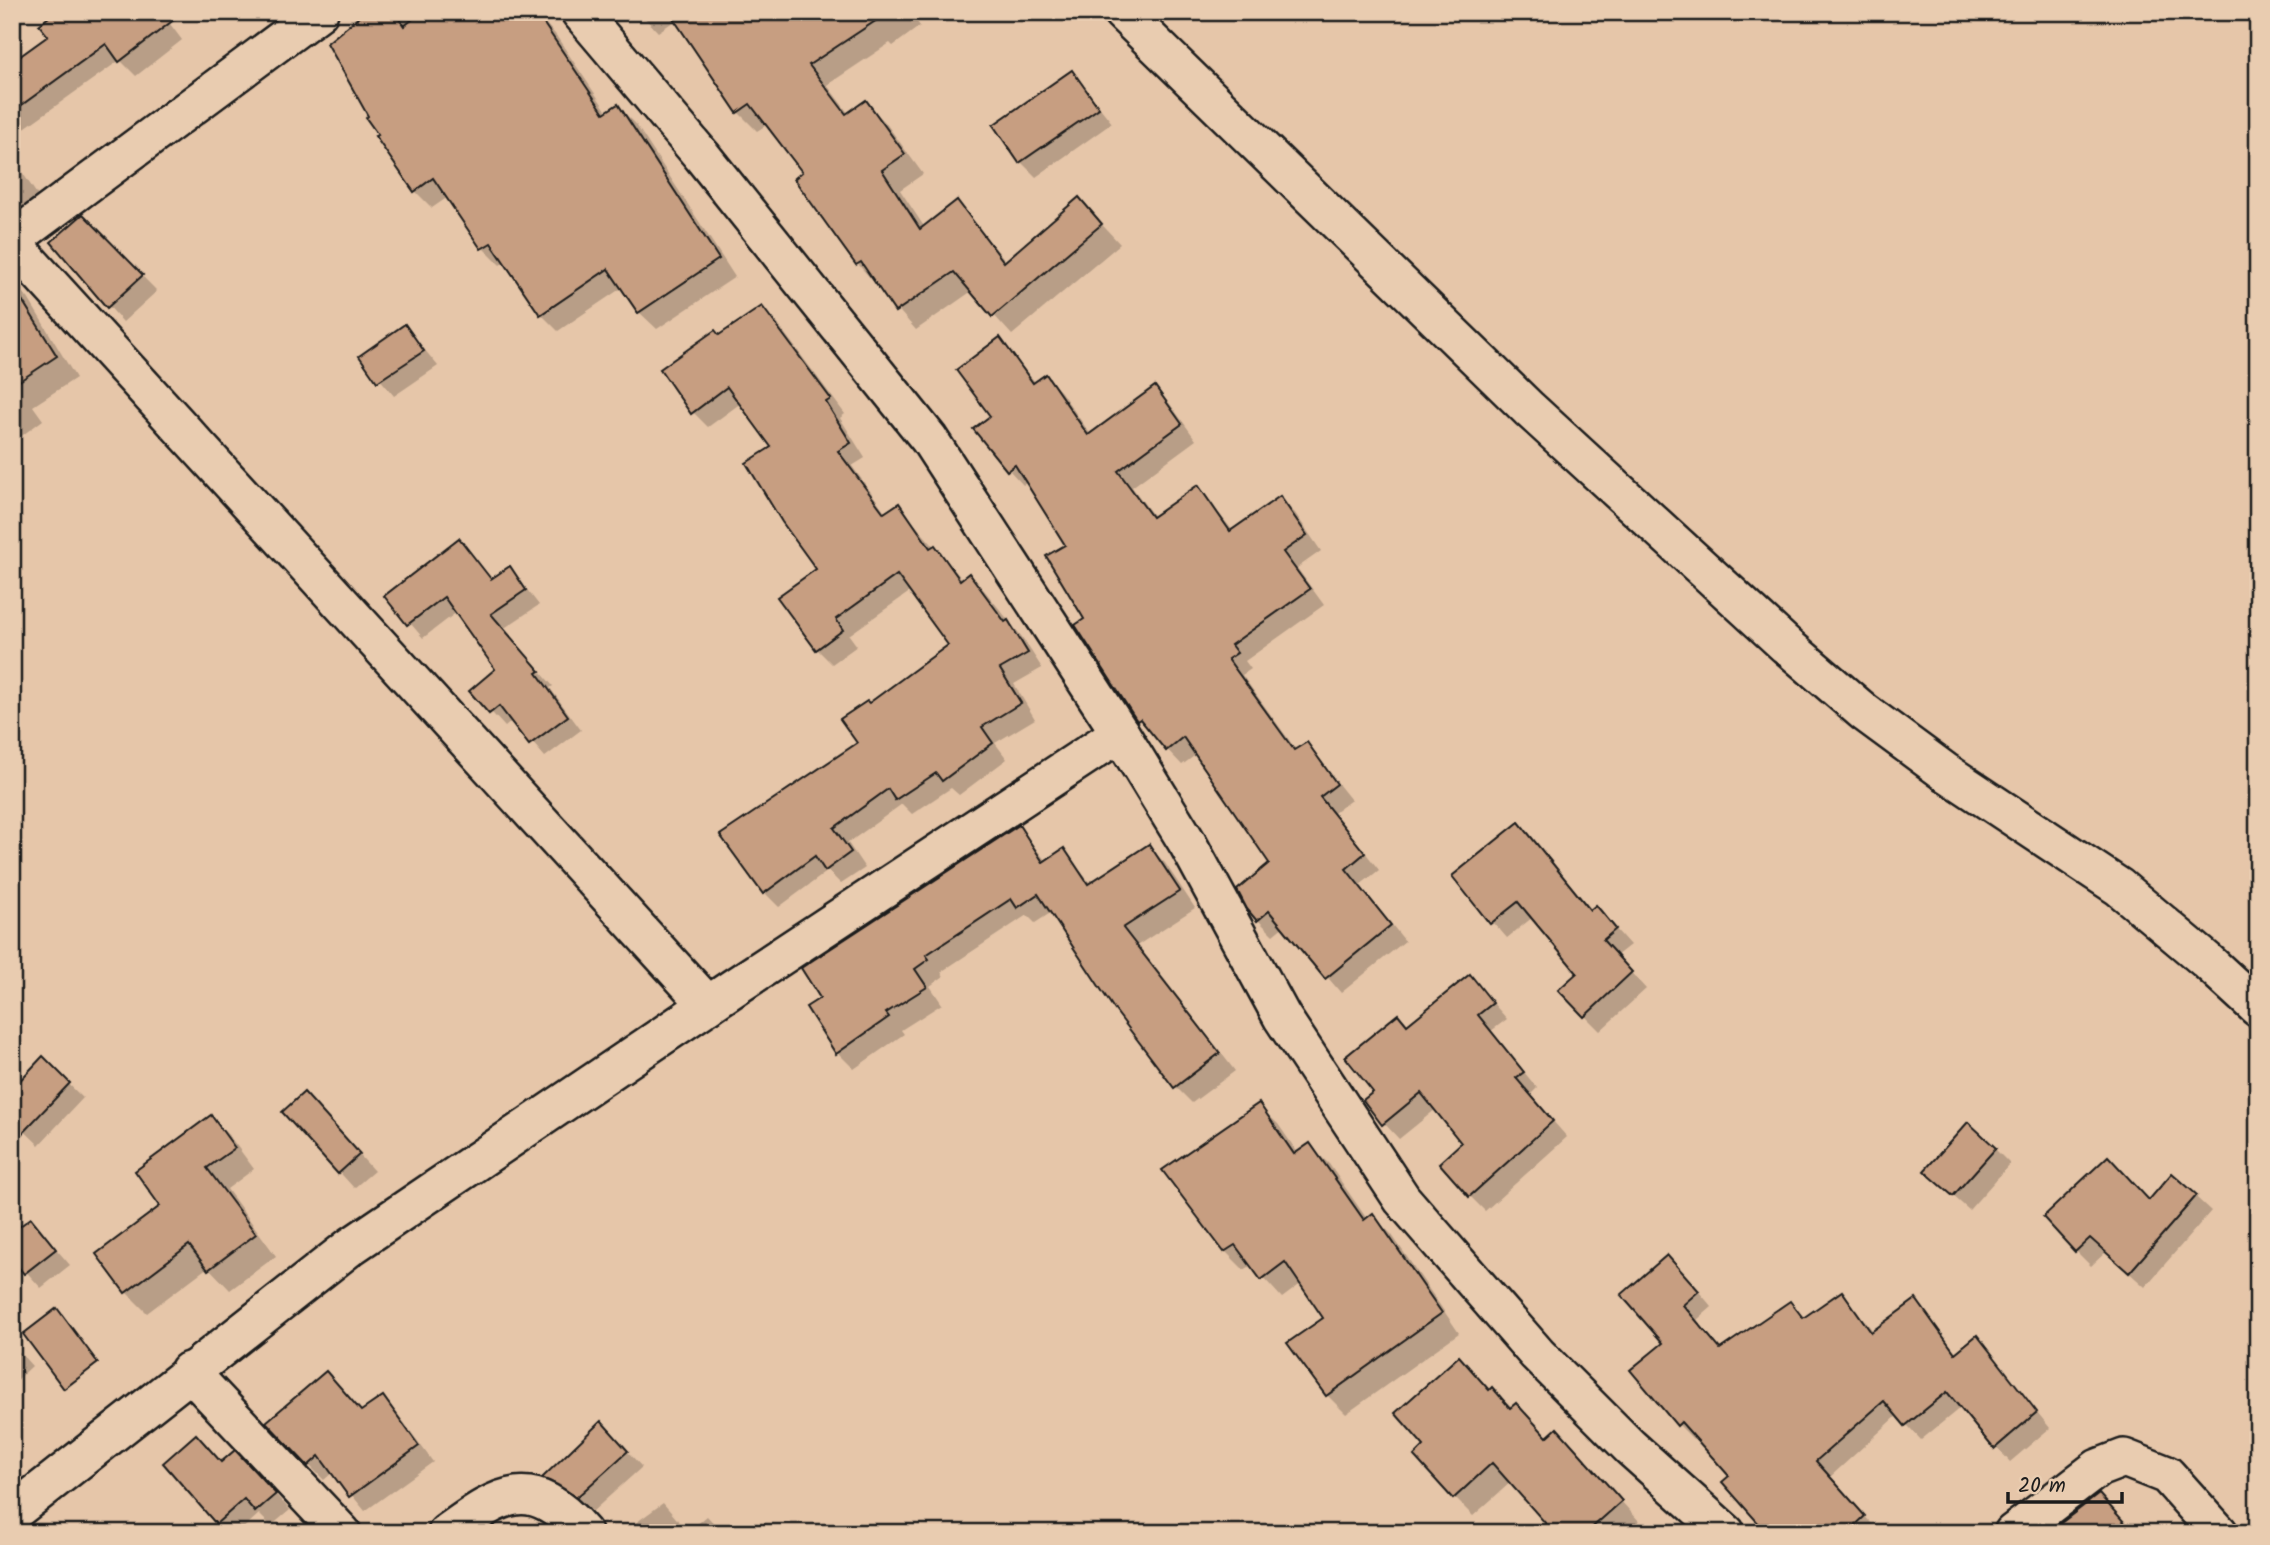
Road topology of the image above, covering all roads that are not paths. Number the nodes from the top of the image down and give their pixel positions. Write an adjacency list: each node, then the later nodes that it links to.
1 (319, 12): 4 (street)
2 (580, 12): 5 (street)
3 (1122, 12): 7 (street)
4 (12, 242): 6 (street)
5 (1120, 733): 6 (street); 13 (street)
6 (708, 1005): 8 (street)
7 (2258, 1008)
8 (189, 1371): 9 (street); 10 (street)
9 (12, 1513)
10 (342, 1533)
11 (447, 1533): 12 (street)
12 (583, 1533)
13 (1726, 1533)
14 (2013, 1533): 15 (street)
15 (2219, 1533)

